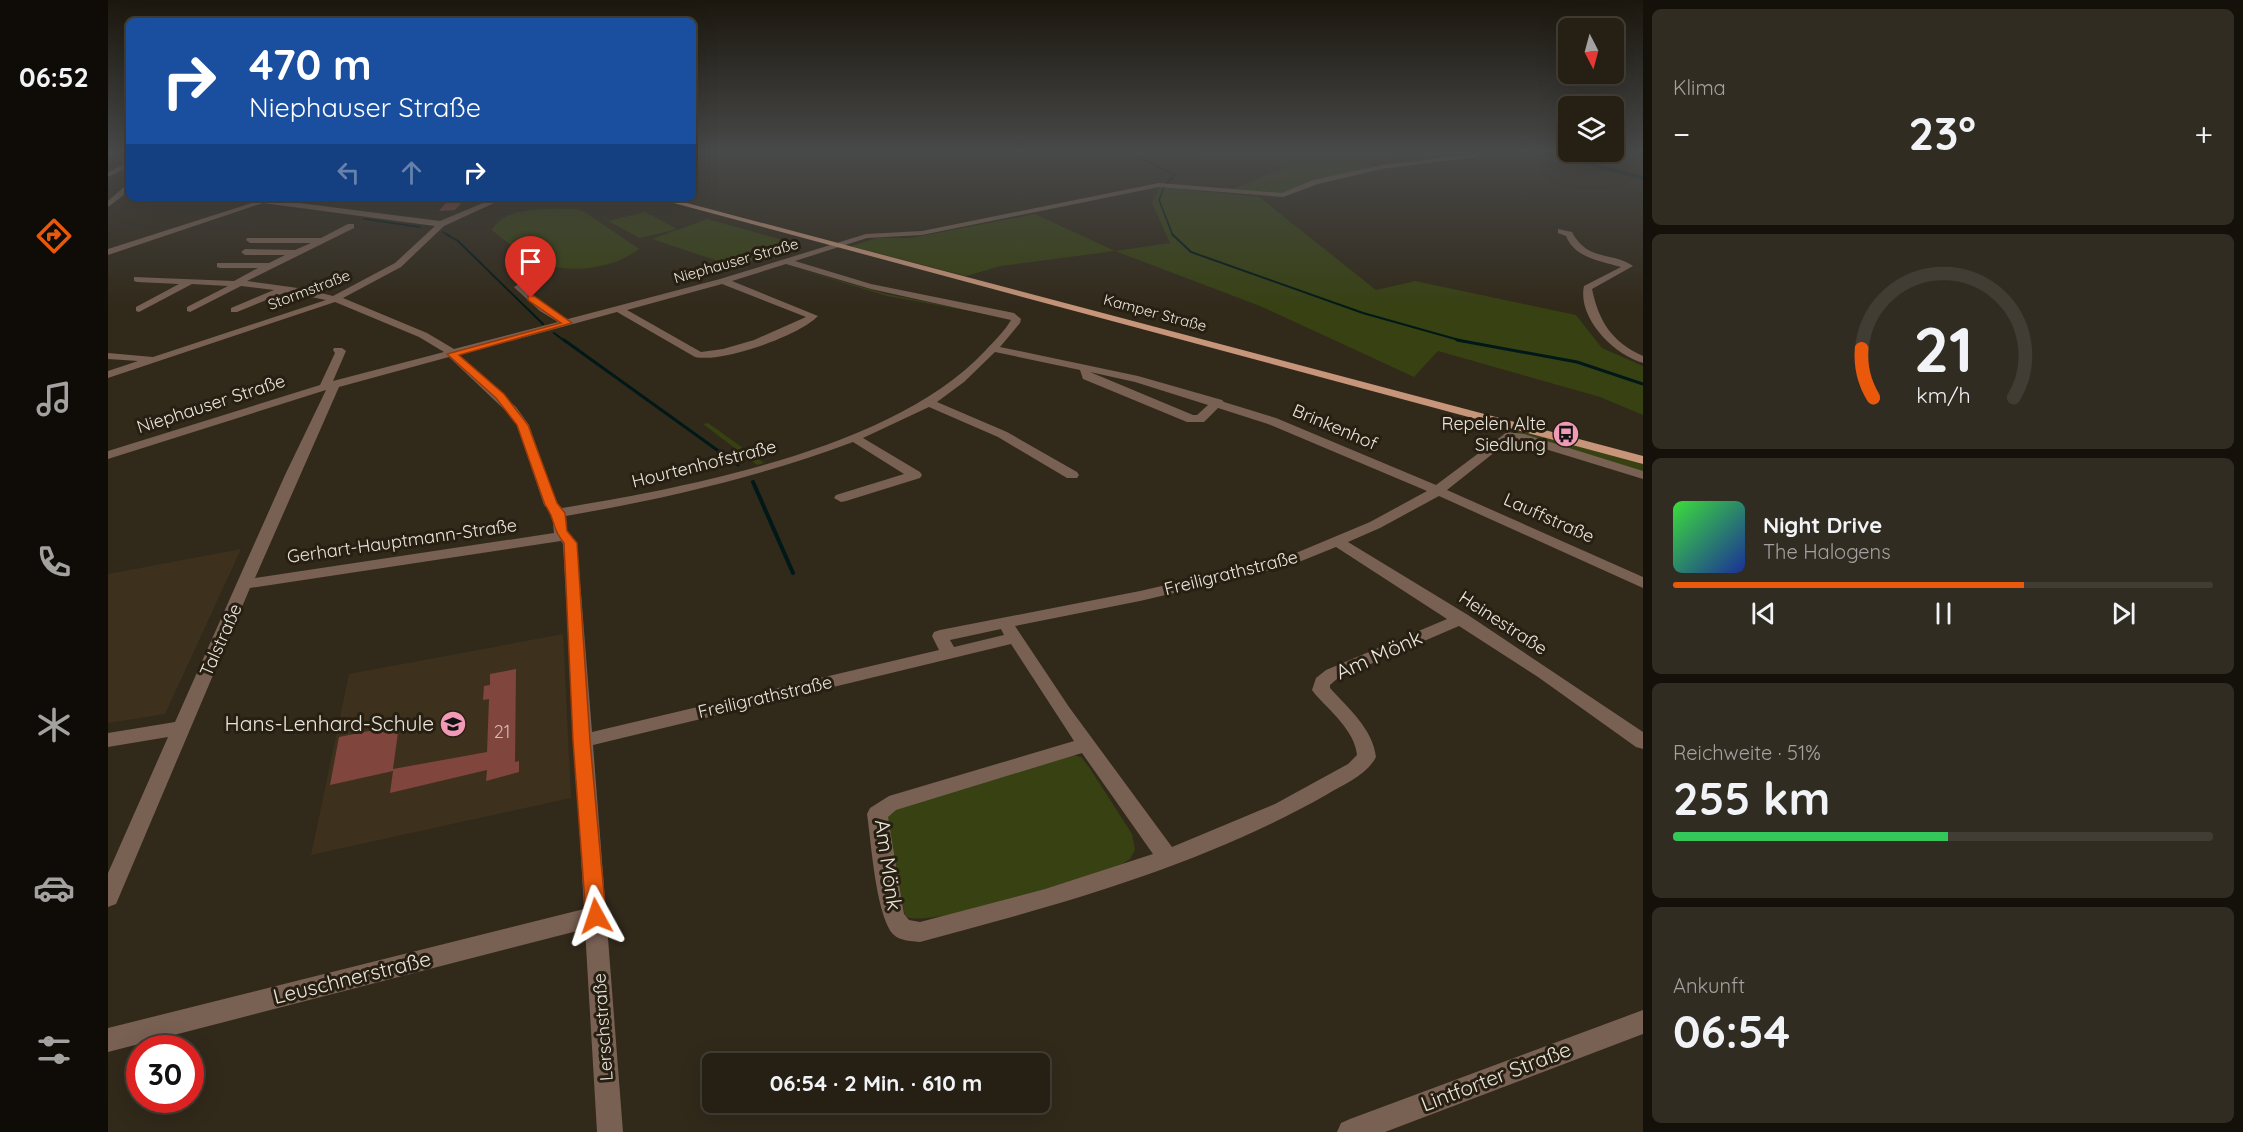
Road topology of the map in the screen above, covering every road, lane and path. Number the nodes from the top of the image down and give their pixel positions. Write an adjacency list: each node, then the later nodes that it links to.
1 (259, 204): 12 (street)
2 (281, 204): 6 (street)
3 (488, 204): 6 (street, Stormstraße)
4 (681, 204): 11 (main road, Kamper Straße)
5 (1068, 204): 11 (street, Niephauser Straße)
6 (441, 224): 25 (street, Stormstraße)
7 (351, 226): 10 (street)
8 (1561, 231): 36 (street)
9 (250, 240): 10 (street)
10 (321, 240): 14 (street)
11 (837, 246): 16 (street, Niephauser Straße); 44 (main road, Kamper Straße)
12 (108, 252)
13 (245, 252): 14 (street)
14 (295, 253): 15 (street)
15 (282, 260): 18 (street); 22 (street)
16 (789, 262): 21 (street, Niephauser Straße); 31 (street, Hourtenhofstraße)
17 (220, 265): 18 (street)
18 (270, 266): 22 (street)
19 (137, 279): 20 (street, Lerschstraße)
20 (192, 281): 22 (street, Lerschstraße); 26 (street)
21 (723, 281): 28 (street, Niephauser Straße); 28 (street)
22 (242, 284): 24 (street, Lerschstraße); 27 (street)
23 (519, 287): 30 (street)
24 (285, 289): 25 (street, Lerschstraße); 29 (street)
25 (335, 299): 33 (street, Lerschstraße); 35 (street, Stormstraße)
26 (139, 309)
27 (190, 309)
28 (619, 309): 30 (street, Niephauser Straße)
29 (234, 310)
30 (568, 323): 33 (street, Niephauser Straße)
31 (995, 349): 37 (street, Brinkenhof); 40 (street, Hourtenhofstraße)
32 (338, 350): 39 (street)
33 (452, 354): 39 (street, Niephauser Straße); 49 (street, Lerschstraße)
34 (108, 356): 35 (street)
35 (154, 360): 38 (street, Stormstraße)
36 (1643, 360)
37 (1087, 367): 41 (street, Brinkenhof); 41 (street)
38 (108, 375)
39 (330, 385): 43 (street, Niephauser Straße); 53 (street, Talstraße)
40 (928, 402): 42 (street, Hourtenhofstraße); 45 (street)
41 (1218, 402): 47 (street, Brinkenhof)
42 (855, 438): 48 (street); 49 (street, Hourtenhofstraße)
43 (108, 455)
44 (1643, 460)
45 (1072, 475)
46 (1643, 475): 47 (street, Freiligrathstraße)
47 (1437, 491): 51 (street, Freiligrathstraße); 52 (street, Lauffstraße)
48 (841, 498)
49 (559, 513): 50 (street, Lerschstraße)
50 (564, 536): 53 (street, Gerhart-Hauptmann-Straße); 60 (street, Lerschstraße)
51 (1338, 542): 54 (street, Heinestraße); 55 (street, Freiligrathstraße)
52 (1643, 583)
53 (246, 584): 58 (street, Talstraße)
54 (1462, 619): 61 (street, Heinestraße); 63 (street, Am Mönk)
55 (1005, 623): 56 (street); 57 (street, Freiligrathstraße)
56 (1014, 638): 57 (street, Freiligrathstraße); 62 (street)
57 (949, 654): 60 (street, Freiligrathstraße)
58 (182, 728): 59 (street); 64 (street, Talstraße)
59 (108, 740)
60 (582, 741): 65 (street, Lerschstraße)
61 (1643, 742)
62 (1086, 745): 63 (street); 63 (street, Am Mönk)
63 (1168, 858)
64 (108, 897)
65 (596, 916): 67 (street, Leuschnerstraße); 68 (street, Lerschstraße)
66 (1643, 1022): 69 (street, Lintforter Straße)
67 (108, 1040)
68 (610, 1132)
69 (1350, 1132)

